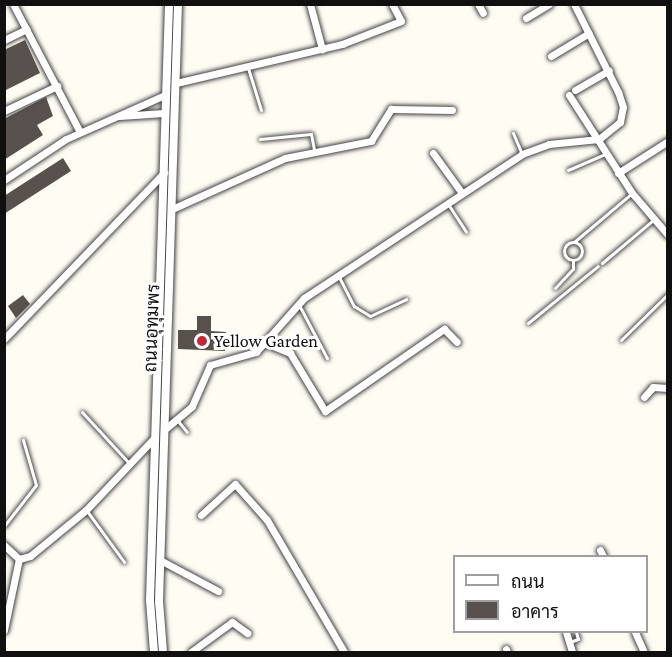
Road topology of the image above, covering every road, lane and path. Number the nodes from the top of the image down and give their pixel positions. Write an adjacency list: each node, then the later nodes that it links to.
1 (13, 4): 11 (street)
2 (169, 4): 20 (street, ถนนอุทุมพร)
3 (178, 4): 18 (street, ถนนอุทุมพร)
4 (310, 4): 14 (street)
5 (392, 4): 14 (street)
6 (478, 4): 9 (street)
7 (549, 4): 10 (street)
8 (574, 4): 12 (street)
9 (483, 13)
10 (526, 18)
11 (27, 29): 13 (street); 19 (street)
12 (589, 33): 15 (street); 17 (street)
13 (4, 40)
14 (322, 49): 16 (street)
15 (551, 56)
16 (247, 66): 18 (street); 21 (lane)
17 (609, 70): 29 (street); 29 (street)
18 (176, 83): 42 (street, ถนนอุทุมพร)
19 (57, 86): 23 (street); 26 (street)
20 (165, 95): 24 (street, ถนนอุทุมพร); 25 (street)
21 (261, 110)
22 (452, 110): 31 (street)
23 (4, 111)
24 (164, 112): 25 (street); 37 (street, ถนนอุทุมพร)
25 (119, 116): 26 (street)
26 (80, 132): 38 (street)
27 (513, 133): 34 (lane)
28 (260, 139): 31 (lane)
29 (599, 139): 33 (street); 34 (street)
30 (668, 141): 36 (street)
31 (314, 150): 42 (street)
32 (433, 153): 39 (street)
33 (607, 153): 35 (lane); 36 (street)
34 (522, 154): 39 (street)
35 (568, 170)
36 (618, 173): 40 (street)
37 (164, 174): 56 (street); 67 (street, ถนนอุทุมพร)
38 (4, 180)
39 (462, 193): 41 (street)
40 (632, 193): 43 (street); 46 (lane)
41 (447, 203): 44 (lane); 50 (street)
42 (172, 209): 65 (street, ถนนอุทุมพร)
43 (654, 219): 45 (street); 48 (lane)
44 (466, 232)
45 (667, 234)
46 (574, 242): 47 (lane); 47 (lane)
47 (573, 260): 51 (lane)
48 (602, 263)
49 (598, 266): 55 (lane)
50 (338, 276): 53 (lane); 54 (street)
51 (555, 288)
52 (668, 294): 57 (lane)
53 (406, 299)
54 (298, 303): 59 (street); 60 (lane)
55 (528, 323)
56 (4, 339)
57 (621, 339)
58 (457, 342): 59 (street)
59 (267, 344): 64 (street)
60 (327, 358)
61 (668, 388): 62 (street)
62 (644, 397)
63 (82, 412): 69 (lane)
64 (178, 421): 65 (street); 66 (lane)
65 (165, 429): 67 (street); 75 (street, ถนนอุทุมพร)
66 (187, 432)
67 (155, 437): 69 (street); 84 (street, ถนนอุทุมพร)
68 (23, 440): 72 (lane)
69 (130, 464): 70 (street)
70 (86, 510): 74 (street); 76 (lane)
71 (201, 515): 87 (street)
72 (4, 526)
73 (5, 545): 74 (street)
74 (19, 559): 78 (street)
75 (160, 560): 77 (street); 85 (street, ถนนอุทุมพร)
76 (124, 562)
77 (218, 591)
78 (4, 630)
79 (247, 633): 86 (street)
80 (566, 633): 83 (street)
81 (576, 633): 83 (lane)
82 (635, 633): 89 (street)
83 (569, 642): 88 (street)
84 (154, 652)
85 (163, 652)
86 (191, 652)
87 (344, 652)
88 (572, 652)
89 (644, 652)

